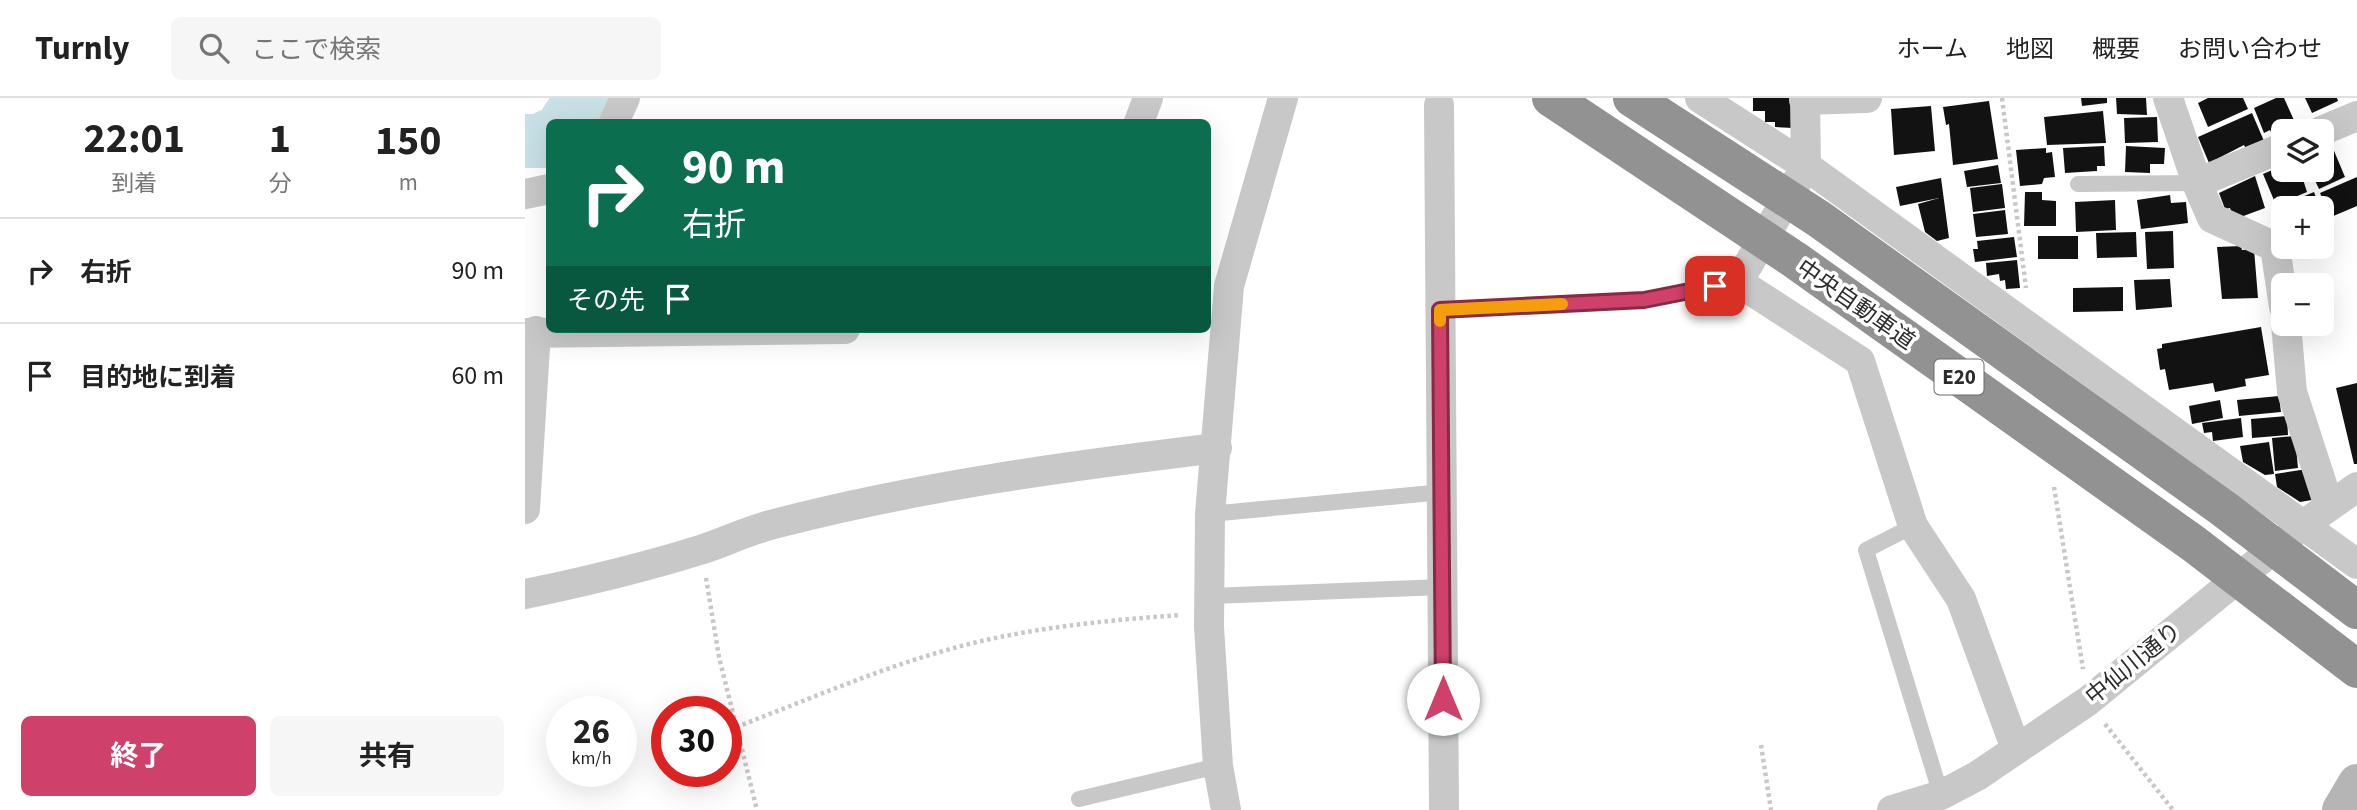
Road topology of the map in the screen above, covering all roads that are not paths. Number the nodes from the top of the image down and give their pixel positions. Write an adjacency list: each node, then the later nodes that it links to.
1 (625, 98): 12 (street)
2 (1148, 98): 13 (street)
3 (1283, 98): 23 (street)
4 (1551, 98): 40 (highway, 中央自動車道 / E20, bridge)
5 (1632, 98): 39 (highway, 中央自動車道 / E20, bridge)
6 (1700, 98): 16 (street)
7 (1867, 98): 9 (street)
8 (2168, 98): 17 (street)
9 (1805, 99): 16 (street)
10 (1439, 105): 24 (street)
11 (2357, 116): 14 (street)
12 (615, 119)
13 (1140, 119)
14 (2334, 126)
15 (2271, 152): 17 (street)
16 (1806, 166): 22 (street); 33 (street)
17 (2197, 183): 18 (lane); 21 (street)
18 (2078, 184)
19 (546, 190): 20 (street)
20 (525, 194)
21 (2278, 273)
22 (1738, 282): 24 (lane); 34 (street)
23 (1218, 285): 27 (street)
24 (1440, 310): 29 (street)
25 (530, 332): 31 (street)
26 (2286, 336): 30 (street)
27 (1217, 448): 32 (street); 37 (street)
28 (2357, 487): 30 (street, 中仙川通り)
29 (1443, 492): 32 (lane); 36 (street)
30 (2329, 506): 33 (street, 中仙川通り)
31 (525, 509)
32 (1210, 514): 38 (street)
33 (2303, 525): 35 (street); 41 (street, 中仙川通り)
34 (1913, 526): 41 (street); 44 (lane)
35 (2357, 564)
36 (1442, 587): 38 (lane); 47 (street)
37 (525, 594)
38 (1210, 605): 42 (street)
39 (2357, 610)
40 (2357, 668)
41 (2016, 749): 44 (street, 中仙川通り)
42 (1218, 766): 45 (lane); 46 (street)
43 (2357, 783): 49 (main road)
44 (1941, 795): 48 (street, 中仙川通り)
45 (1079, 799)
46 (1226, 810)
47 (1444, 810)
48 (1892, 810)
49 (2341, 810)

